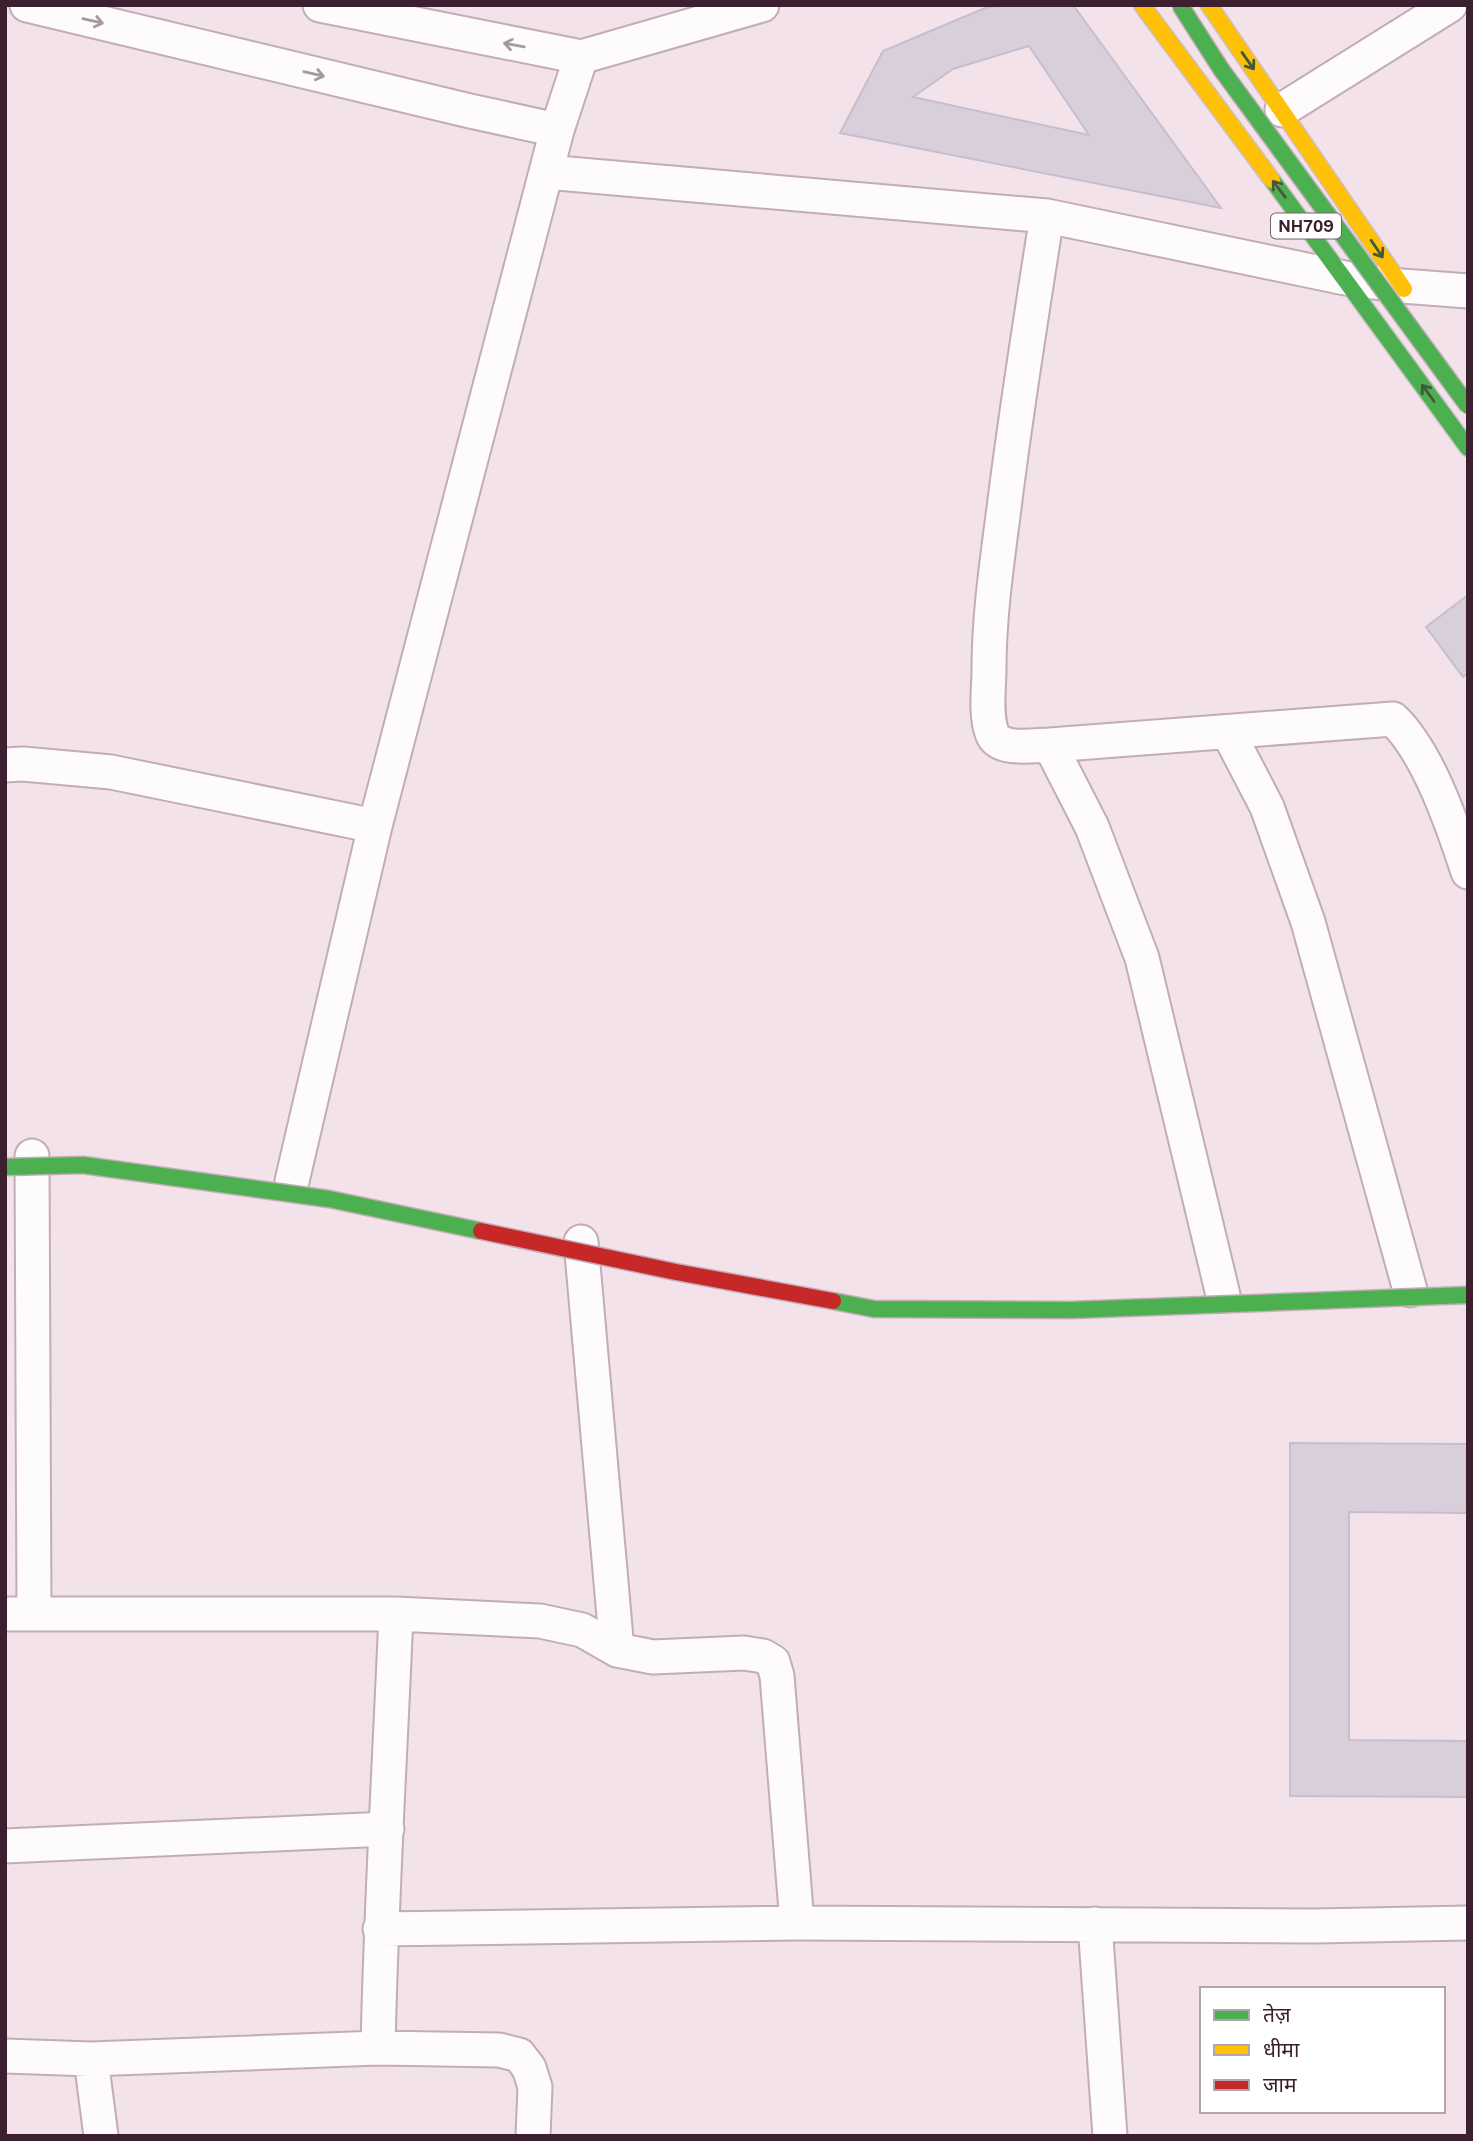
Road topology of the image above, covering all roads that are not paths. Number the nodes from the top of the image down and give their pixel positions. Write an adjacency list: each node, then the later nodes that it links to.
1 (27, 5): 10 (street, one-way to 10)
2 (320, 5): 8 (street, one-way to 2)
3 (762, 5): 8 (street)
4 (1142, 5): 13 (main road, NH709, one-way to 4)
5 (1180, 5): 16 (main road, bridge)
6 (1209, 5): 9 (main road, NH709, one-way to 9)
7 (1450, 5): 9 (street)
8 (581, 57): 10 (street)
9 (1282, 110): 15 (main road, NH709, one-way to 15)
10 (557, 130): 11 (street)
11 (546, 172): 12 (street); 21 (street)
12 (1047, 216): 13 (street); 19 (street)
13 (1345, 278): 15 (street); 17 (main road, NH709, one-way to 13)
14 (1468, 291): 15 (street)
15 (1406, 292)
16 (1468, 406)
17 (1468, 448)
18 (1228, 732): 19 (street); 22 (street); 26 (street)
19 (1050, 745): 28 (street)
20 (5, 765): 21 (street)
21 (375, 826): 24 (street)
22 (1468, 872)
23 (19, 1161): 27 (main road, bridge); 29 (street)
24 (292, 1181)
25 (581, 1242): 31 (street)
26 (1410, 1290)
27 (1468, 1294)
28 (1223, 1295)
29 (20, 1614): 30 (street)
30 (396, 1614): 31 (street); 32 (street)
31 (617, 1650): 34 (street)
32 (387, 1829): 33 (street); 37 (street)
33 (5, 1846)
34 (797, 1923): 36 (street); 37 (street)
35 (1468, 1923): 36 (street)
36 (1095, 1924): 43 (street)
37 (380, 1929): 38 (street)
38 (378, 2048): 40 (street); 42 (street)
39 (5, 2056): 40 (street)
40 (90, 2059): 41 (street)
41 (101, 2136)
42 (533, 2136)
43 (1110, 2136)

